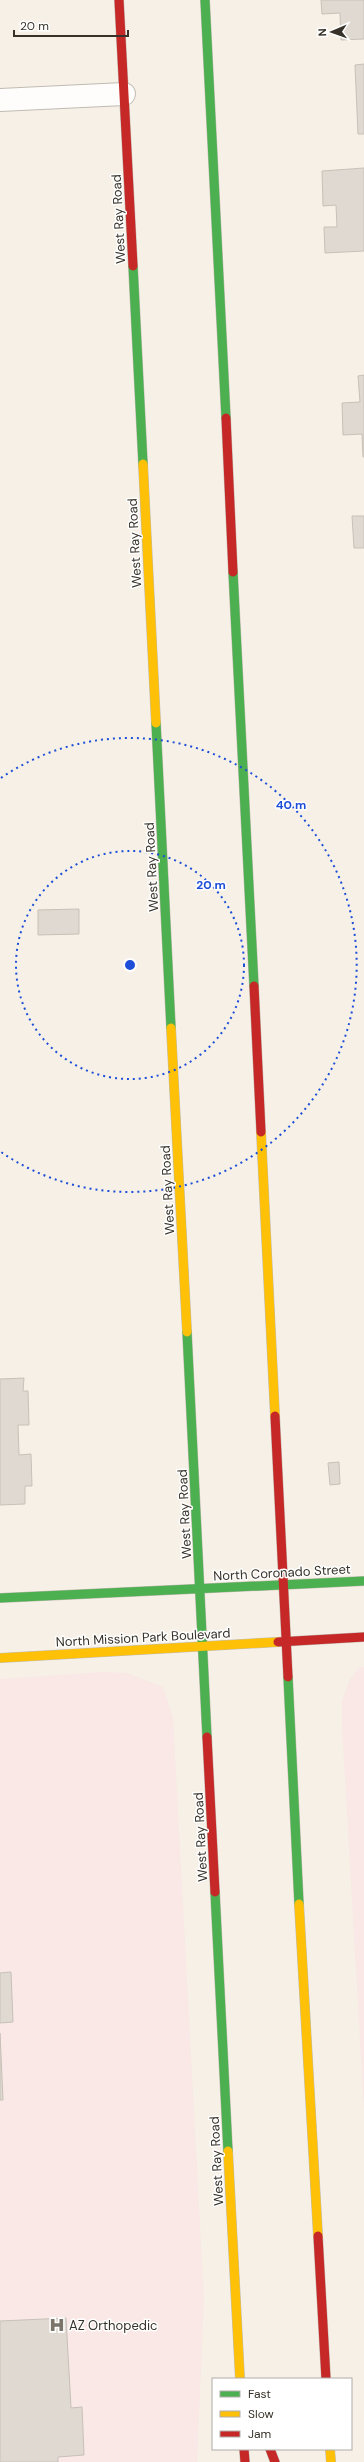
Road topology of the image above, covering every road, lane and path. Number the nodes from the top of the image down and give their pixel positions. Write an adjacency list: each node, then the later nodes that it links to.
1 (119, 0): 3 (main road, West Ray Road)
2 (205, 0): 6 (main road)
3 (124, 94): 4 (street); 7 (main road, West Ray Road)
4 (0, 100)
5 (364, 1581): 6 (main road, North Coronado Street)
6 (285, 1585): 7 (main road, North Coronado Street); 10 (main road)
7 (200, 1589): 8 (main road); 11 (main road, West Ray Road)
8 (0, 1598)
9 (364, 1637): 10 (main road)
10 (287, 1642): 11 (main road, North Mission Park Boulevard); 14 (main road)
11 (202, 1647): 12 (main road, North Mission Park Boulevard); 13 (main road, West Ray Road)
12 (0, 1658)
13 (241, 2377)
14 (326, 2378)
15 (244, 2450): 18 (main road)
16 (270, 2450): 19 (main road)
17 (330, 2450): 20 (main road)
18 (245, 2462)
19 (275, 2462)
20 (331, 2462)

